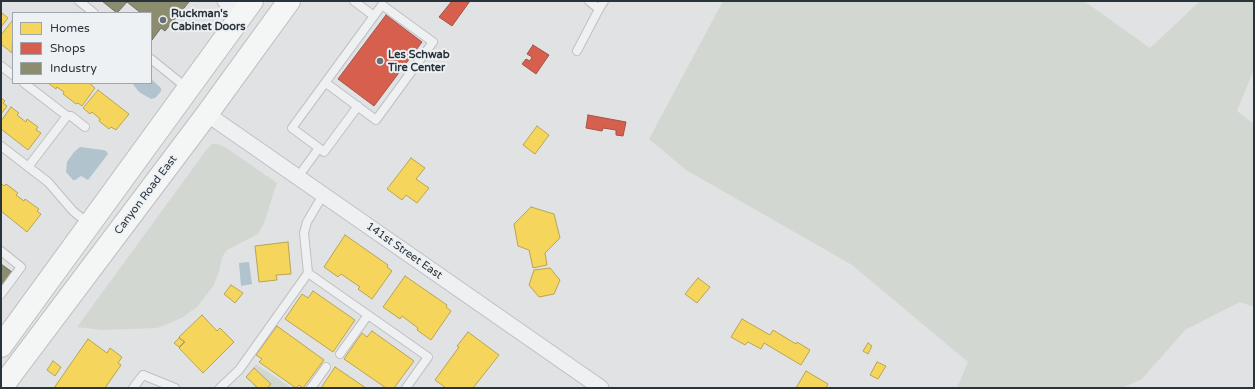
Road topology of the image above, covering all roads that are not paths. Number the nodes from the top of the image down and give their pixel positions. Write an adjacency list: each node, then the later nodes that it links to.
1 (79, 1): 9 (lane)
2 (225, 1): 7 (street)
3 (289, 1): 19 (main road, Canyon Road East)
4 (354, 1): 10 (lane)
5 (588, 1): 8 (lane)
6 (604, 1): 8 (lane)
7 (248, 7): 17 (main road); 19 (main road)
8 (599, 9): 11 (lane)
9 (93, 12)
10 (374, 16): 15 (lane); 18 (lane)
11 (578, 51)
12 (152, 60): 17 (lane)
13 (1, 66): 14 (lane)
14 (12, 74)
15 (326, 83): 18 (lane); 23 (lane)
16 (25, 84): 20 (lane)
17 (187, 88): 27 (main road)
18 (358, 106): 23 (lane)
19 (207, 114): 25 (street, 141st Street East); 35 (main road, Canyon Road East)
20 (67, 116): 21 (lane); 24 (lane)
21 (85, 127)
22 (1, 146): 24 (lane)
23 (319, 148): 25 (lane)
24 (28, 167): 27 (lane)
25 (298, 177): 26 (street, 141st Street East)
26 (323, 195): 29 (lane); 41 (street, 141st Street East)
27 (90, 224): 32 (main road)
28 (1, 251): 30 (lane)
29 (308, 273): 31 (lane); 38 (lane)
30 (1, 294)
31 (368, 314): 33 (lane); 40 (lane)
32 (1, 346)
33 (340, 354)
34 (326, 367): 39 (lane)
35 (1, 388)
36 (133, 388): 37 (lane)
37 (175, 388)
38 (220, 388)
39 (312, 388)
40 (406, 388)
41 (602, 388)

